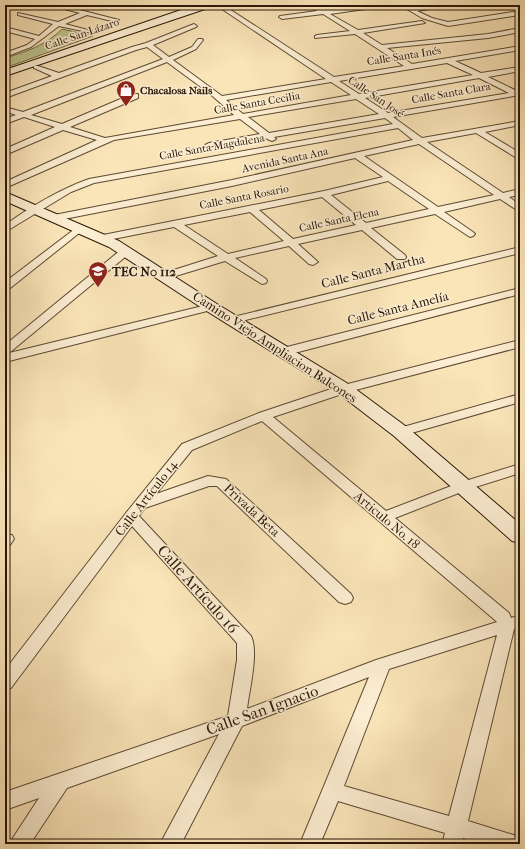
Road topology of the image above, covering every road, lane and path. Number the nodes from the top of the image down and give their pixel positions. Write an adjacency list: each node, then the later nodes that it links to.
1 (52, 5): 9 (street)
2 (213, 5): 40 (street, Calle San Lázaro)
3 (219, 5): 43 (street, Calle San José)
4 (311, 5): 13 (street)
5 (390, 5): 13 (street)
6 (403, 5): 10 (street)
7 (450, 5): 10 (street)
8 (84, 6): 9 (street); 11 (street)
9 (71, 10): 12 (street)
10 (412, 10): 14 (street)
11 (110, 11)
12 (87, 13): 17 (street); 18 (street)
13 (325, 13): 16 (street); 24 (street)
14 (520, 13)
15 (20, 14): 18 (street)
16 (282, 17)
17 (116, 20)
18 (58, 24): 23 (street); 27 (street)
19 (422, 24): 24 (street)
20 (194, 26): 29 (street)
21 (5, 29): 27 (street)
22 (520, 30): 25 (street)
23 (90, 32)
24 (357, 32): 26 (street); 30 (street)
25 (488, 36): 30 (street); 31 (street)
26 (317, 37)
27 (40, 38): 33 (street)
28 (200, 40): 35 (street)
29 (148, 45): 35 (street); 42 (street)
30 (382, 48): 38 (street)
31 (519, 48): 36 (street, Calle Santa Inés)
32 (5, 49): 33 (street)
33 (15, 52): 34 (street)
34 (5, 55)
35 (169, 59): 48 (street); 50 (street)
36 (447, 60): 38 (street, Calle Santa Inés); 41 (street)
37 (36, 66): 42 (street)
38 (410, 66): 43 (street, Calle Santa Inés)
39 (520, 69): 41 (street, Calle Santa Cecilia)
40 (5, 73)
41 (480, 75): 44 (street); 47 (street, Calle Santa Cecilia)
42 (59, 76): 45 (street)
43 (331, 80): 47 (street, Calle San José); 48 (street, Calle Santa Inés)
44 (517, 93): 51 (street, Calle Santa Clara)
45 (5, 96)
46 (135, 96): 56 (street)
47 (358, 96): 51 (street, Calle San José); 52 (street, Calle Santa Cecilia)
48 (220, 99): 52 (street)
49 (5, 109): 50 (street)
50 (22, 115): 53 (street); 56 (street)
51 (386, 115): 55 (street, Calle San José); 58 (street, Calle Santa Clara)
52 (242, 117): 58 (street); 59 (street, Calle Santa Cecilia)
53 (5, 122)
54 (520, 123): 57 (street, Avenida Santa Ana)
55 (400, 125): 60 (street, Calle San José); 62 (street, Calle Santa Magdalena)
56 (61, 127): 59 (street); 63 (street)
57 (478, 131): 60 (street, Avenida Santa Ana); 65 (street)
58 (268, 137): 61 (street, Calle Santa Clara); 62 (street)
59 (104, 140): 67 (street, Calle Santa Cecilia)
60 (420, 141): 64 (street, Avenida Santa Ana); 71 (street, Calle San José)
61 (209, 145)
62 (281, 146): 73 (street, Calle Santa Magdalena)
63 (5, 152)
64 (358, 156): 66 (street); 76 (street, Avenida Santa Ana)
65 (520, 157)
66 (390, 178): 69 (street, Calle Santa Rosario); 75 (street)
67 (5, 185)
68 (520, 192): 71 (street, Calle Santa Elena)
69 (324, 194): 72 (street, Calle Santa Rosario); 78 (street)
70 (5, 196): 73 (street, Camino Viejo Ampliacion Balcones)
71 (499, 196): 74 (street, Calle San José); 75 (street, Calle Santa Elena)
72 (251, 208): 77 (street, Calle Santa Rosario); 83 (street)
73 (34, 209): 76 (street, Camino Viejo Ampliacion Balcones); 80 (street, Calle Santa Magdalena)
74 (520, 209)
75 (437, 210): 78 (street, Calle Santa Elena); 81 (street)
76 (54, 218): 79 (street, Camino Viejo Ampliacion Balcones)
77 (175, 223): 82 (street, Calle Santa Rosario); 86 (street)
78 (365, 226): 83 (street, Calle Santa Elena); 87 (street)
79 (80, 228): 82 (street, Camino Viejo Ampliacion Balcones); 91 (street)
80 (5, 229)
81 (470, 234)
82 (103, 238): 85 (street, Camino Viejo Ampliacion Balcones)
83 (290, 243): 86 (street, Calle Santa Elena); 88 (street)
84 (520, 250): 94 (street, Calle Santa Martha)
85 (126, 251): 89 (street, Camino Viejo Ampliacion Balcones); 96 (street)
86 (227, 257): 89 (street, Calle Santa Elena); 90 (street)
87 (401, 257)
88 (313, 262)
89 (165, 276): 93 (street, Camino Viejo Ampliacion Balcones)
90 (262, 281)
91 (5, 287)
92 (520, 291): 97 (street, Calle Santa Amelía)
93 (211, 307): 94 (street, Camino Viejo Ampliacion Balcones); 98 (street)
94 (232, 320): 97 (street, Camino Viejo Ampliacion Balcones)
95 (520, 343): 99 (street, Calle Artículo 14)
96 (5, 351)
97 (283, 352): 99 (street, Camino Viejo Ampliacion Balcones)
98 (5, 358)
99 (344, 389): 101 (street, Calle Artículo 14); 102 (street, Camino Viejo Ampliacion Balcones)
100 (520, 398): 102 (street)
101 (264, 416): 105 (street, Calle Artículo 14); 106 (street, Articulo No. 18)
102 (400, 432): 104 (street, Camino Viejo Ampliacion Balcones)
103 (520, 468): 104 (street)
104 (464, 486): 106 (street); 107 (street, Camino Viejo Ampliacion Balcones)
105 (136, 510): 108 (street, Privada Beta); 111 (street, Calle Artículo 14); 112 (street, Calle Artículo 16)
106 (384, 517): 109 (street, Articulo No. 18)
107 (520, 536)
108 (345, 598)
109 (514, 624): 110 (street, Calle San Ignacio); 116 (street)
110 (382, 665): 112 (street, Calle San Ignacio); 114 (street)
111 (5, 683)
112 (236, 721): 113 (street, Calle San Ignacio); 118 (street, Calle Artículo 16)
113 (61, 781): 115 (street, Calle San Ignacio); 117 (street)
114 (332, 791): 116 (street); 119 (street)
115 (5, 801)
116 (455, 835): 120 (street)
117 (19, 844)
118 (170, 844)
119 (310, 844)
120 (515, 844)

